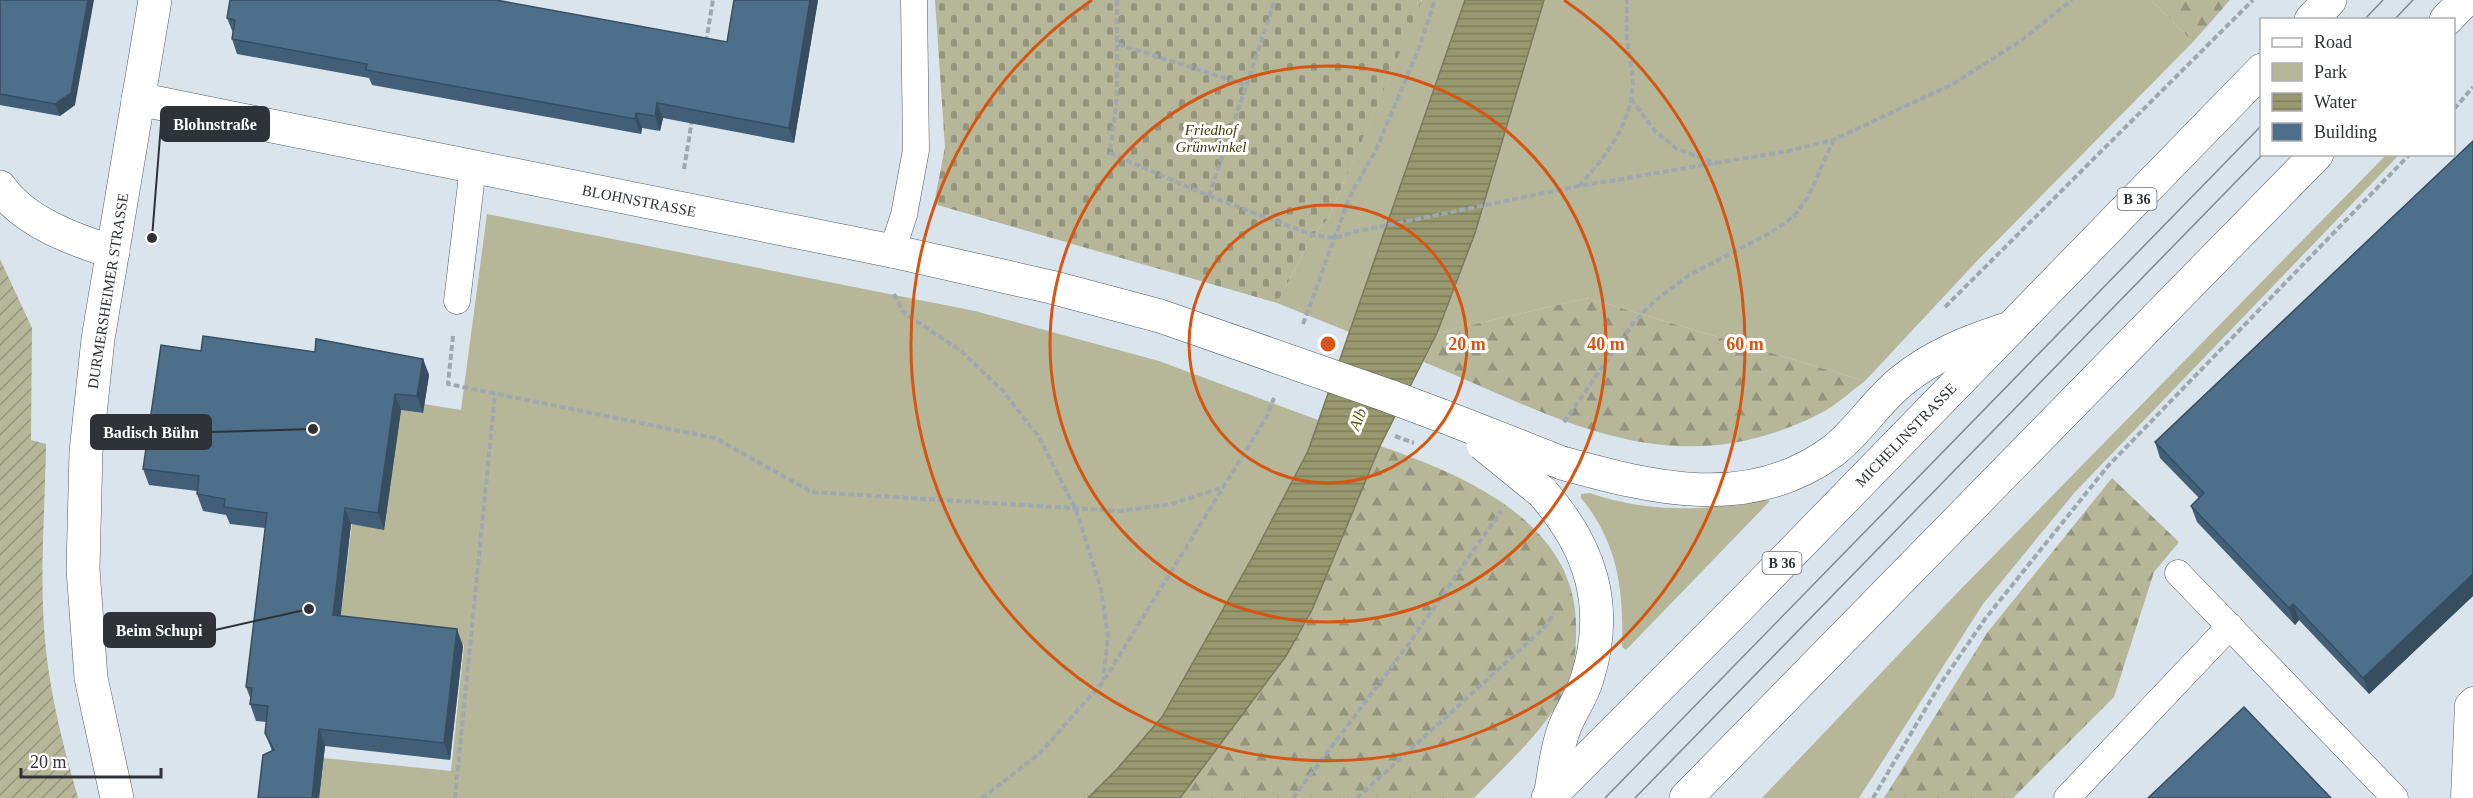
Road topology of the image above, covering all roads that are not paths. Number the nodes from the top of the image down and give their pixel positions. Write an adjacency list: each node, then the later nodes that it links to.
1 (155, 0): 8 (main road, DURMERSHEIMER STRASSE)
2 (914, 0): 13 (lane)
3 (2330, 0): 5 (main road)
4 (2465, 0): 6 (main road)
5 (2313, 18)
6 (2448, 18)
7 (2260, 72): 15 (main road, MICHELINSTRASSE / B 36)
8 (138, 99): 10 (main road, BLOHNSTRASSE); 12 (main road, DURMERSHEIMER STRASSE)
9 (2315, 156): 22 (main road)
10 (473, 167): 13 (main road, BLOHNSTRASSE); 14 (lane)
11 (0, 187): 12 (main road)
12 (113, 252): 21 (main road, DURMERSHEIMER STRASSE)
13 (892, 252): 16 (main road, BLOHNSTRASSE, bridge)
14 (457, 301)
15 (2012, 327): 16 (main road, bridge); 20 (main road, MICHELINSTRASSE / B 36)
16 (1445, 417): 20 (main road, bridge)
17 (2178, 573): 18 (lane)
18 (2230, 626): 23 (lane); 24 (lane)
19 (2473, 700): 25 (lane)
20 (1549, 797)
21 (117, 798)
22 (1686, 798)
23 (2067, 798)
24 (2395, 798)
25 (2464, 798)

